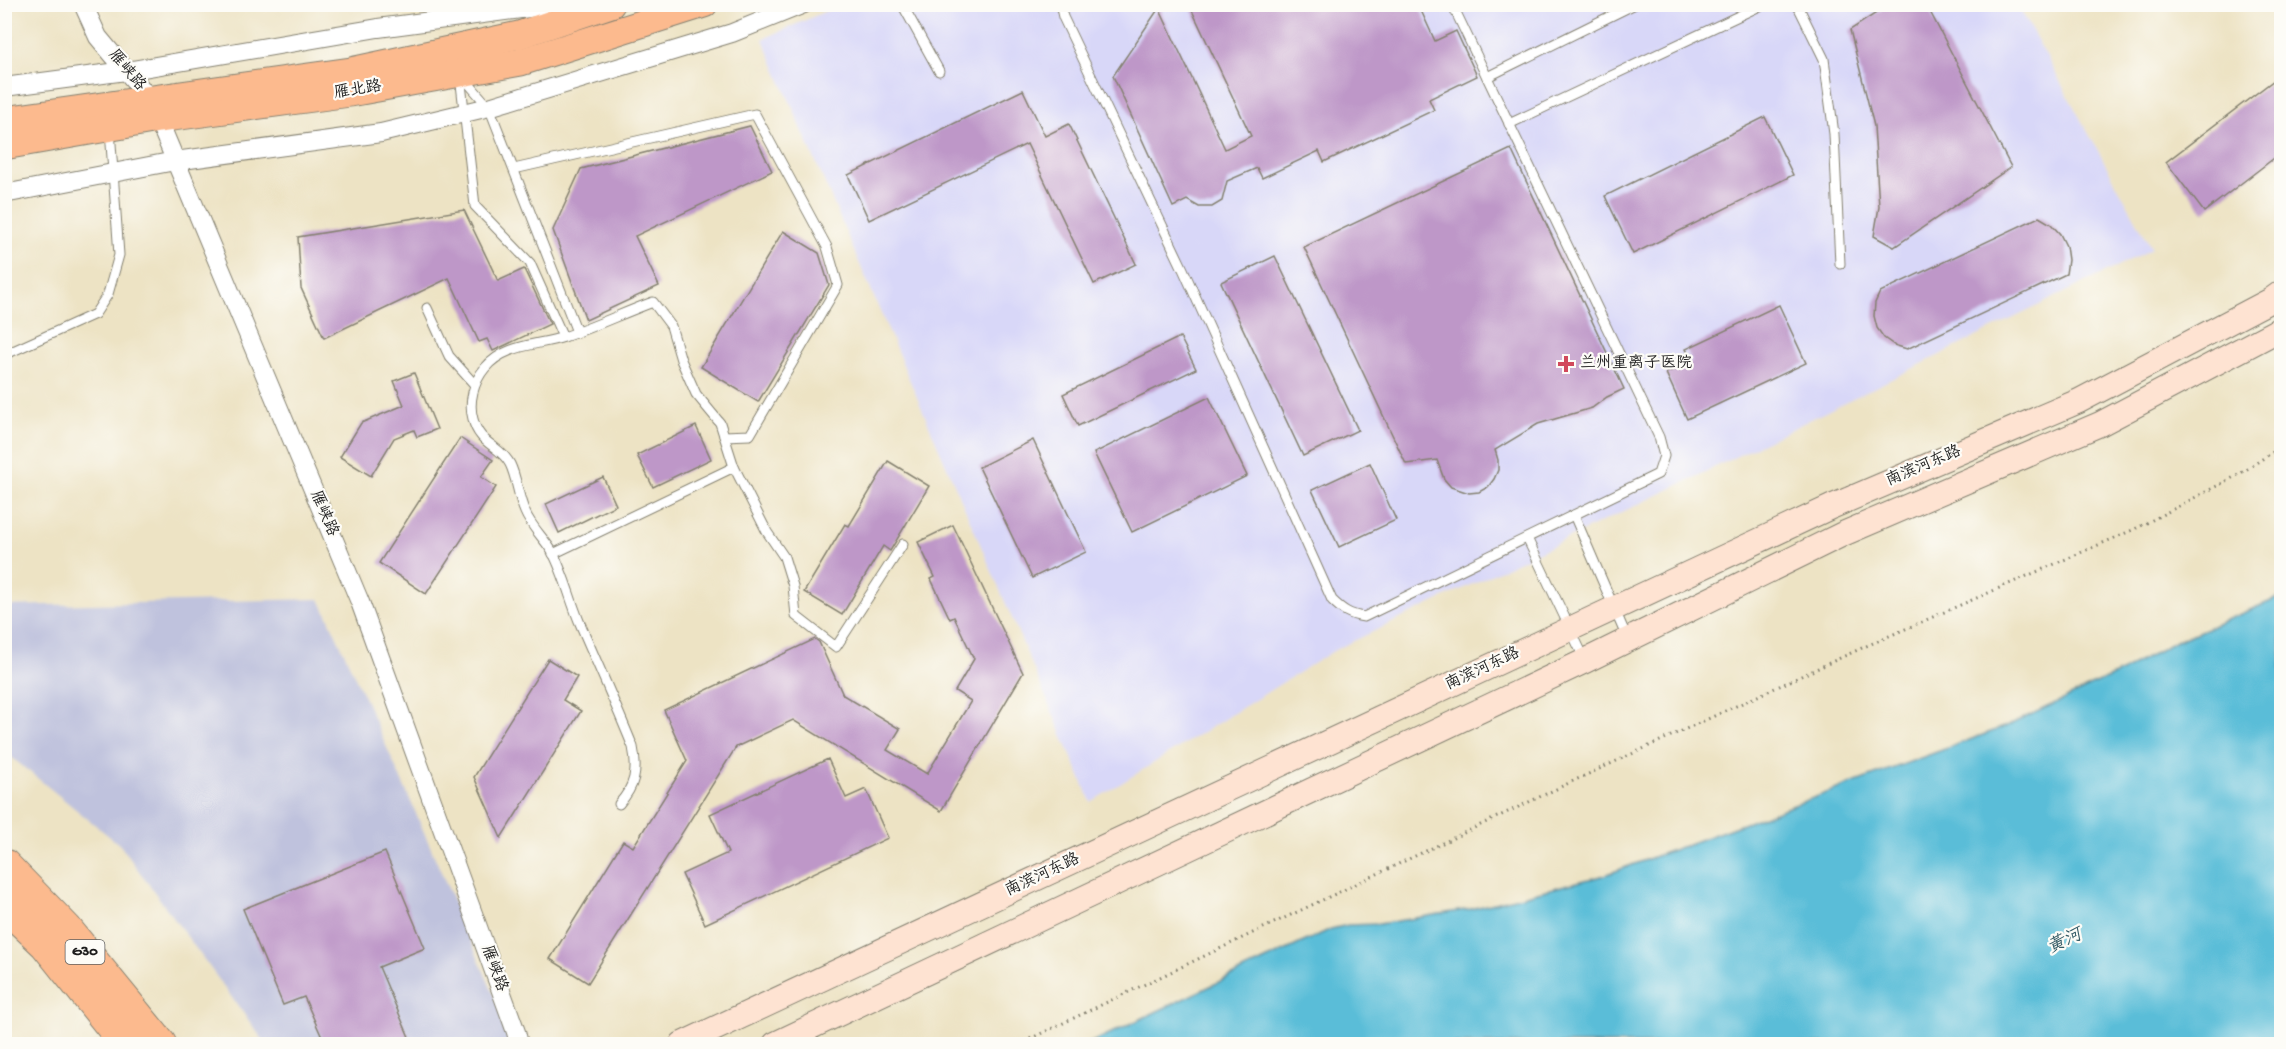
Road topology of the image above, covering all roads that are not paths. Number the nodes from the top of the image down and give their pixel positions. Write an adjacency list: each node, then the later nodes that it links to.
1 (82, 4): 12 (street, 雁峡路)
2 (544, 4): 12 (street)
3 (611, 4): 18 (main road, 雁北路)
4 (704, 4): 14 (main road, 雁北路)
5 (804, 4): 17 (street)
6 (902, 4): 13 (lane)
7 (1060, 4): 39 (lane)
8 (1452, 4): 15 (lane)
9 (1635, 4): 15 (lane)
10 (1764, 4): 21 (lane)
11 (1797, 4): 28 (lane)
12 (126, 71): 16 (street); 18 (street, 雁峡路)
13 (939, 71)
14 (460, 73): 17 (lane); 18 (main road, 雁北路); 19 (lane)
15 (1487, 77): 21 (lane)
16 (4, 87)
17 (489, 107): 19 (street); 25 (lane)
18 (154, 109): 20 (main road, 雁北路); 22 (main road, 雁北路); 24 (street, 雁峡路)
19 (465, 112): 24 (street); 33 (lane)
20 (4, 120)
21 (1509, 124): 38 (lane)
22 (110, 128): 23 (main road, 雁北路); 26 (lane)
23 (4, 146)
24 (176, 161): 26 (street); 51 (street, 雁峡路)
25 (514, 168): 32 (lane); 36 (lane)
26 (112, 173): 27 (street); 34 (lane)
27 (4, 194)
28 (1840, 264)
29 (2282, 292): 42 (main road, 南滨河东路)
30 (428, 308): 35 (lane)
31 (2282, 328): 44 (main road, 南滨河东路)
32 (577, 332): 33 (lane); 36 (lane)
33 (563, 337): 35 (lane)
34 (4, 355)
35 (475, 385): 41 (lane)
36 (724, 436): 37 (lane)
37 (734, 467): 40 (lane); 41 (lane)
38 (1574, 515): 39 (lane); 42 (lane)
39 (1527, 538): 43 (lane)
40 (903, 544)
41 (553, 554): 46 (lane)
42 (1614, 609): 43 (main road, 南滨河东路); 44 (lane)
43 (1570, 629): 45 (lane); 52 (main road, 南滨河东路)
44 (1628, 640): 45 (main road, 南滨河东路)
45 (1585, 661): 53 (main road, 南滨河东路)
46 (620, 804)
47 (4, 865): 50 (highway, G30)
48 (4, 904): 49 (highway, G30)
49 (126, 1044)
50 (159, 1044)
51 (519, 1044)
52 (682, 1044)
53 (775, 1044)

